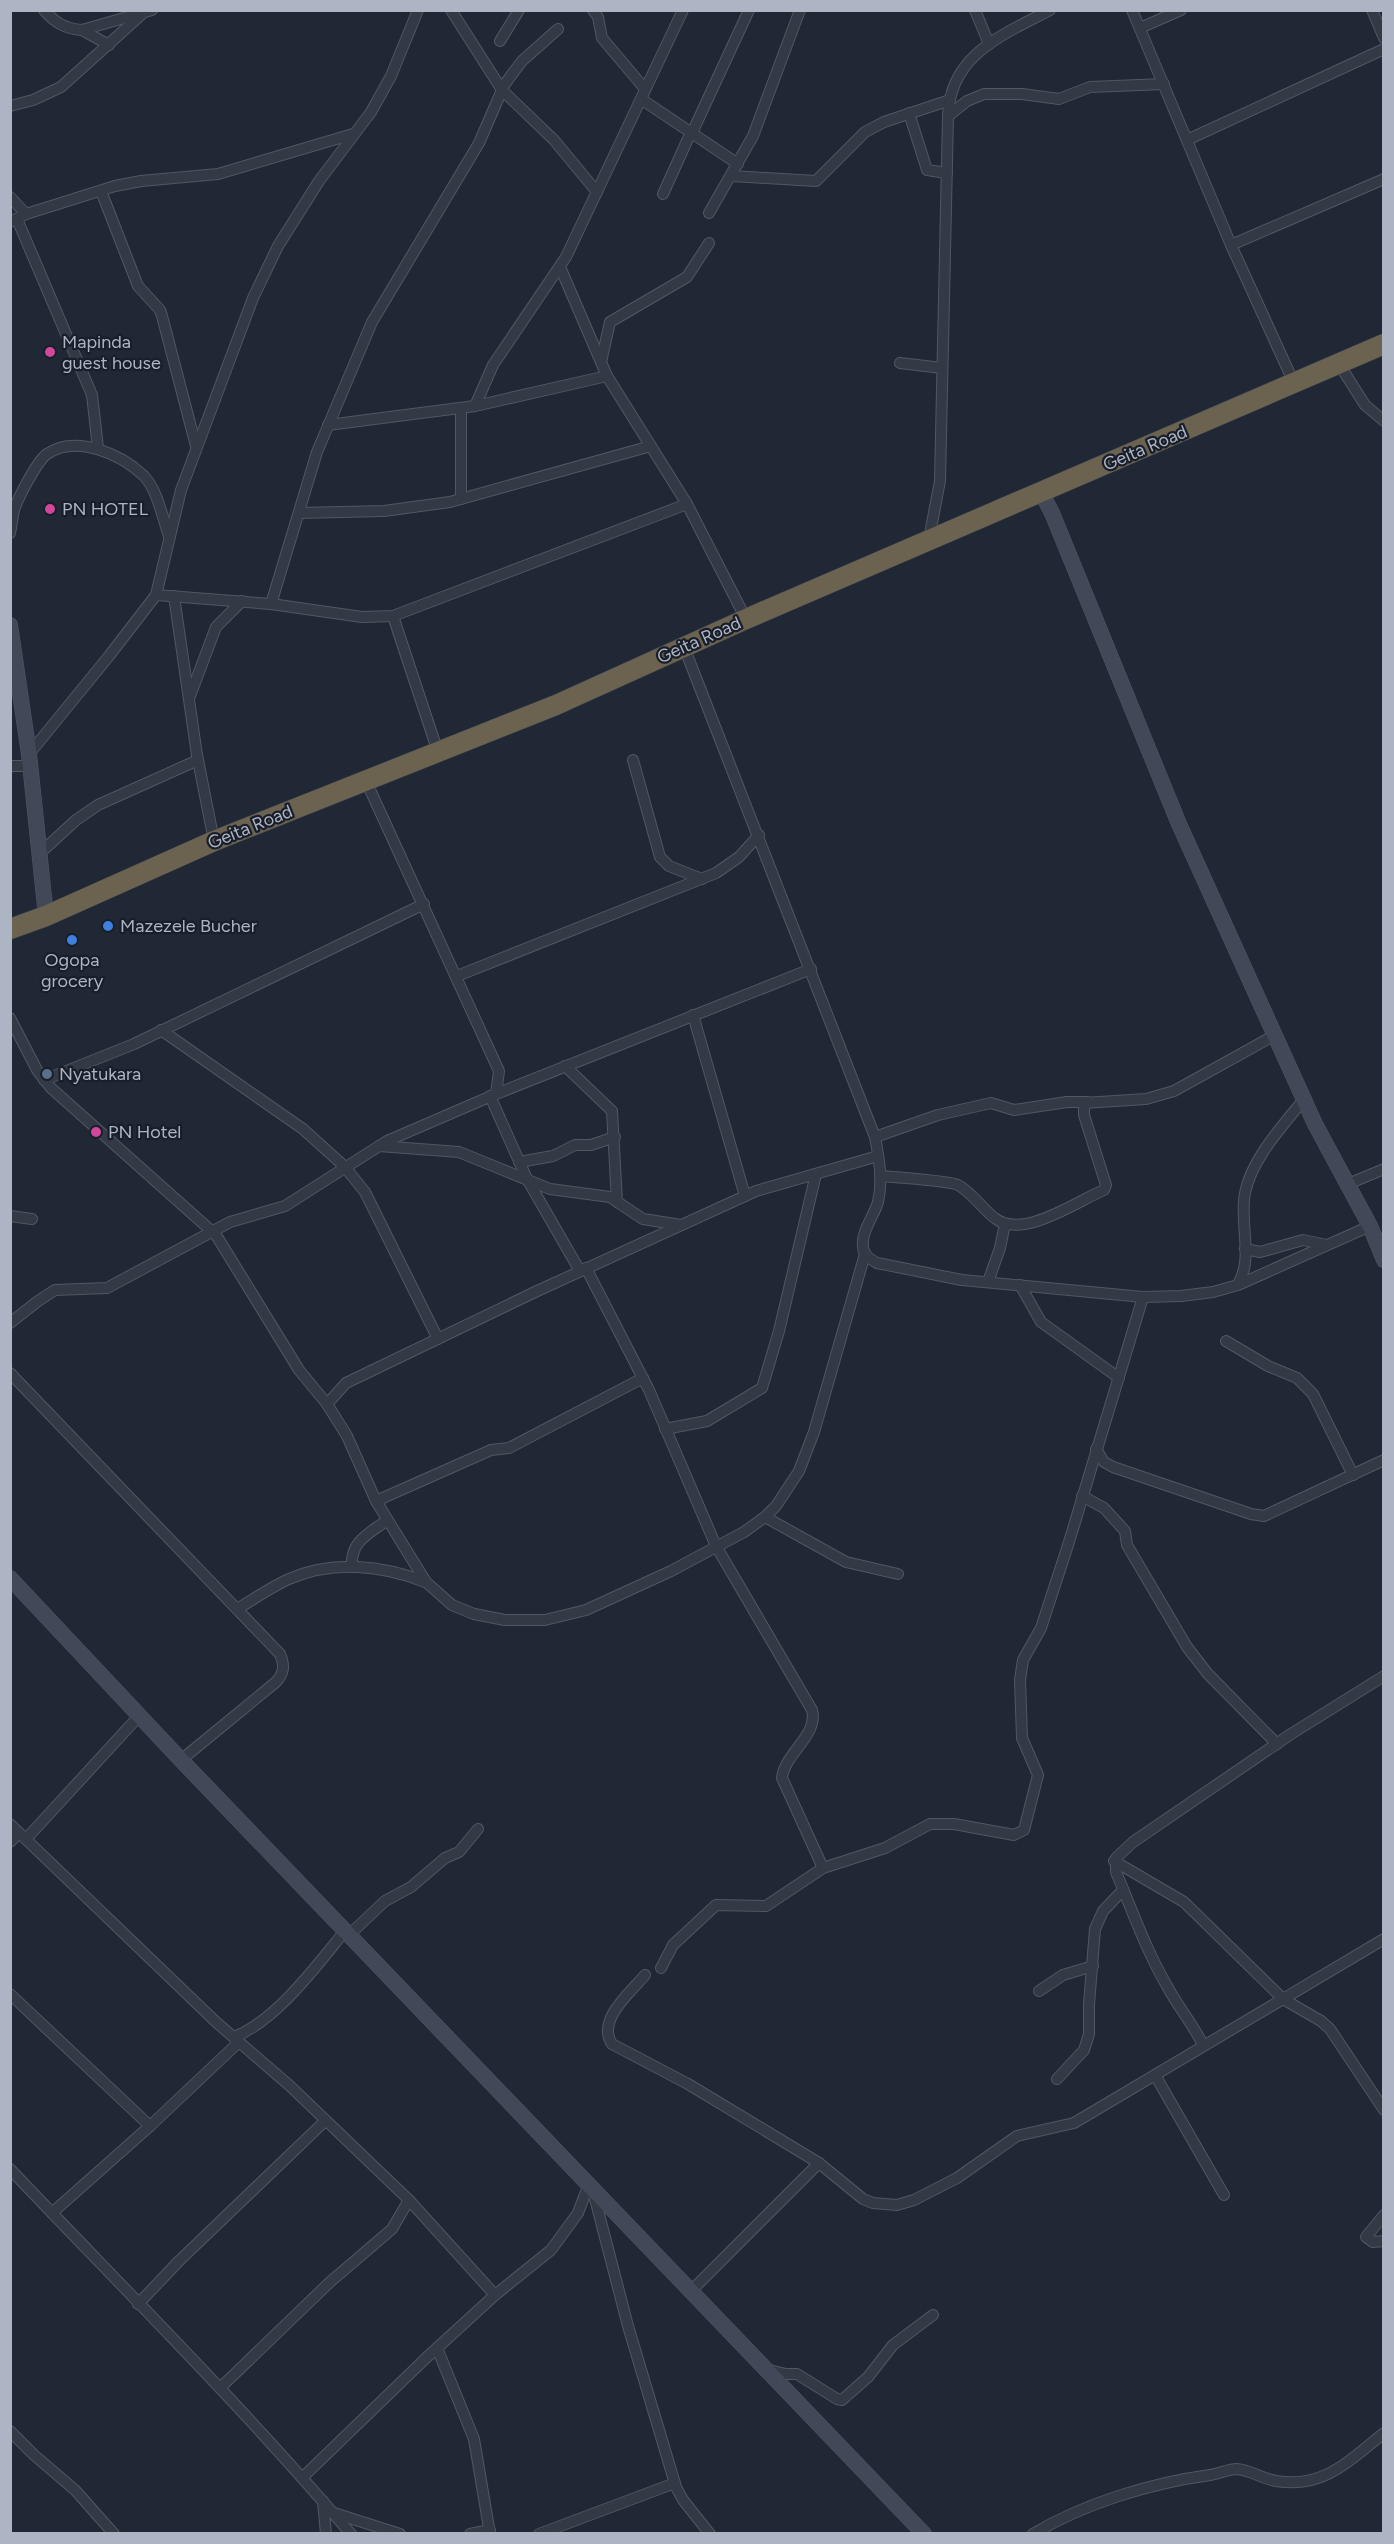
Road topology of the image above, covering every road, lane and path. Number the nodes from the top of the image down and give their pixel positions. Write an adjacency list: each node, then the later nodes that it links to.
1 (44, 10): 18 (street)
2 (418, 10): 32 (street)
3 (451, 10): 25 (street)
4 (519, 10): 20 (street)
5 (593, 10): 26 (street)
6 (683, 10): 26 (street)
7 (749, 10): 31 (street)
8 (800, 10): 34 (street)
9 (975, 10): 21 (street)
10 (1050, 10): 21 (street)
11 (1132, 10): 16 (street)
12 (1181, 10): 16 (street)
13 (1372, 10): 19 (street)
14 (147, 12): 15 (street); 22 (street)
15 (126, 15): 18 (street)
16 (1140, 28): 24 (street)
17 (558, 29): 25 (street)
18 (82, 30): 22 (street)
19 (1383, 38)
20 (500, 41)
21 (989, 44): 27 (street)
22 (109, 45): 28 (street)
23 (1383, 49): 33 (street)
24 (1164, 84): 30 (street); 33 (street)
25 (502, 89): 39 (street); 57 (street)
26 (643, 94): 31 (street); 39 (street)
27 (950, 100): 29 (street); 30 (street)
28 (10, 106)
29 (909, 113): 35 (street); 36 (street)
30 (948, 116): 35 (street)
31 (692, 133): 34 (street); 40 (street)
32 (353, 134): 38 (street); 58 (street)
33 (1187, 140): 45 (street)
34 (738, 164): 36 (street)
35 (947, 173): 51 (street)
36 (732, 176): 42 (street)
37 (1383, 179): 45 (street)
38 (101, 191): 43 (street); 58 (street)
39 (597, 192): 46 (street)
40 (663, 194)
41 (10, 197): 43 (street)
42 (709, 213)
43 (18, 218): 60 (street)
44 (709, 243): 48 (street)
45 (1231, 245): 53 (street)
46 (560, 267): 48 (street); 54 (street)
47 (1383, 344): 50 (highway, Geita Road)
48 (601, 363): 52 (street)
49 (900, 363): 51 (street)
50 (1340, 364): 53 (highway, Geita Road); 56 (street)
51 (942, 368): 67 (street)
52 (607, 376): 54 (street); 59 (street)
53 (1294, 383): 61 (highway, Geita Road)
54 (475, 406): 55 (street)
55 (461, 408): 57 (street); 62 (street)
56 (1383, 421)
57 (328, 425): 64 (street)
58 (196, 446): 66 (street)
59 (651, 446): 62 (street); 63 (street)
60 (98, 448): 65 (street); 66 (street)
61 (1041, 492): 67 (highway, Geita Road); 95 (main road)
62 (461, 499): 64 (street)
63 (687, 504): 72 (street); 73 (street)
64 (299, 513): 71 (street)
65 (10, 533)
66 (169, 536): 68 (street)
67 (929, 539): 73 (highway, Geita Road)
68 (156, 595): 69 (street); 78 (street)
69 (174, 596): 70 (street); 76 (street)
70 (242, 601): 71 (street); 76 (street)
71 (271, 604): 72 (street)
72 (393, 615): 77 (street)
73 (746, 619): 75 (highway, Geita Road)
74 (10, 624): 78 (main road)
75 (684, 647): 77 (highway, Geita Road); 83 (street)
76 (190, 696): 79 (street)
77 (438, 752): 82 (highway, Geita Road)
78 (29, 760): 81 (street); 85 (main road)
79 (198, 760): 84 (street); 85 (street)
80 (633, 760): 86 (street)
81 (10, 766)
82 (366, 781): 84 (highway, Geita Road); 87 (street)
83 (759, 835): 86 (street); 90 (street)
84 (214, 841): 88 (highway, Geita Road)
85 (39, 854): 88 (main road)
86 (702, 879): 91 (street)
87 (423, 904): 91 (street); 94 (street)
88 (46, 915): 89 (highway, Geita Road)
89 (10, 928)
90 (811, 969): 92 (street); 102 (street)
91 (457, 976): 98 (street)
92 (693, 1015): 96 (street); 112 (street)
93 (10, 1018): 97 (street)
94 (161, 1030): 97 (street); 106 (street)
95 (1275, 1035): 99 (main road); 100 (street)
96 (565, 1066): 98 (street); 101 (street)
97 (44, 1080): 119 (street)
98 (493, 1095): 103 (street); 105 (street)
99 (1304, 1100): 111 (main road); 121 (street)
100 (1088, 1102): 102 (street); 116 (street)
101 (615, 1137): 105 (street); 113 (street)
102 (875, 1137): 104 (street)
103 (377, 1146): 106 (street); 110 (street)
104 (878, 1156): 108 (street); 109 (street)
105 (519, 1162): 110 (street)
106 (344, 1166): 119 (street); 130 (street)
107 (1383, 1169): 111 (street)
108 (816, 1174): 112 (street); 136 (street)
109 (880, 1176): 116 (street); 122 (street)
110 (527, 1179): 113 (street); 124 (street)
111 (1348, 1184): 118 (main road)
112 (745, 1196): 117 (street)
113 (617, 1202): 117 (street)
114 (10, 1216): 115 (street)
115 (32, 1219)
116 (1005, 1224): 125 (street)
117 (681, 1225): 124 (street)
118 (1370, 1226): 120 (street); 123 (main road)
119 (213, 1232): 129 (street); 135 (street)
120 (1327, 1245): 121 (street); 127 (street)
121 (1245, 1249): 127 (street)
122 (865, 1254): 125 (street); 142 (street)
123 (1383, 1260)
124 (583, 1270): 130 (street); 133 (street)
125 (988, 1282): 126 (street)
126 (1020, 1285): 128 (street); 134 (street)
127 (1238, 1285): 128 (street)
128 (1143, 1297): 134 (street)
129 (10, 1323)
130 (438, 1339): 135 (street)
131 (1226, 1341): 139 (street)
132 (10, 1373): 149 (street)
133 (643, 1378): 136 (street); 141 (street)
134 (1119, 1378): 137 (street)
135 (327, 1404): 141 (street)
136 (665, 1429): 144 (street)
137 (1096, 1449): 139 (street); 140 (street)
138 (1383, 1460): 139 (street)
139 (1353, 1475)
140 (1082, 1496): 152 (street); 159 (street)
141 (376, 1501): 143 (street)
142 (765, 1516): 144 (street); 146 (street)
143 (387, 1520): 145 (street); 148 (street)
144 (716, 1546): 148 (street); 159 (street)
145 (351, 1567): 148 (street); 149 (street)
146 (898, 1574)
147 (10, 1578): 151 (main road)
148 (426, 1582)
149 (237, 1610): 153 (street)
150 (1383, 1676): 152 (street)
151 (139, 1716): 153 (main road); 156 (street)
152 (1277, 1744): 158 (street)
153 (181, 1760): 161 (main road)
154 (10, 1824): 156 (street)
155 (478, 1829): 161 (street)
156 (23, 1836): 157 (street); 169 (street)
157 (10, 1842)
158 (1114, 1861): 160 (street); 168 (street)
159 (823, 1868): 164 (street)
160 (1123, 1890): 163 (street); 170 (street)
161 (347, 1933): 169 (street); 178 (main road)
162 (1383, 1939): 168 (street)
163 (1093, 1966): 166 (street); 172 (street)
164 (661, 1968)
165 (645, 1974): 176 (street)
166 (1039, 1991)
167 (10, 1994): 175 (street)
168 (1283, 1999): 170 (street); 173 (street)
169 (237, 2039): 174 (street); 175 (street)
170 (1203, 2045): 171 (street)
171 (1155, 2075): 176 (street); 179 (street)
172 (1057, 2079)
173 (1383, 2110)
174 (325, 2121): 180 (street); 186 (street)
175 (150, 2126): 181 (street)
176 (819, 2163): 184 (street)
177 (10, 2169): 181 (street)
178 (590, 2185): 184 (main road); 185 (street); 194 (street)
179 (1224, 2195)
180 (409, 2200): 185 (street); 190 (street)
181 (52, 2212): 186 (street)
182 (1383, 2215): 183 (street)
183 (1383, 2241)
184 (692, 2290): 189 (main road)
185 (495, 2295): 188 (street)
186 (138, 2304): 190 (street)
187 (933, 2314): 189 (street)
188 (437, 2348): 193 (street); 197 (street)
189 (769, 2370): 205 (main road)
190 (220, 2388): 193 (street)
191 (10, 2431): 198 (street)
192 (1383, 2433): 206 (street)
193 (303, 2477): 195 (street)
194 (675, 2483): 203 (street); 204 (street)
195 (323, 2500): 196 (street); 199 (street)
196 (334, 2513): 200 (street); 201 (street)
197 (490, 2532): 202 (street)
198 (114, 2534)
199 (326, 2534)
200 (351, 2534)
201 (400, 2534)
202 (470, 2534)
203 (539, 2534)
204 (710, 2534)
205 (924, 2534)
206 (1033, 2534)

